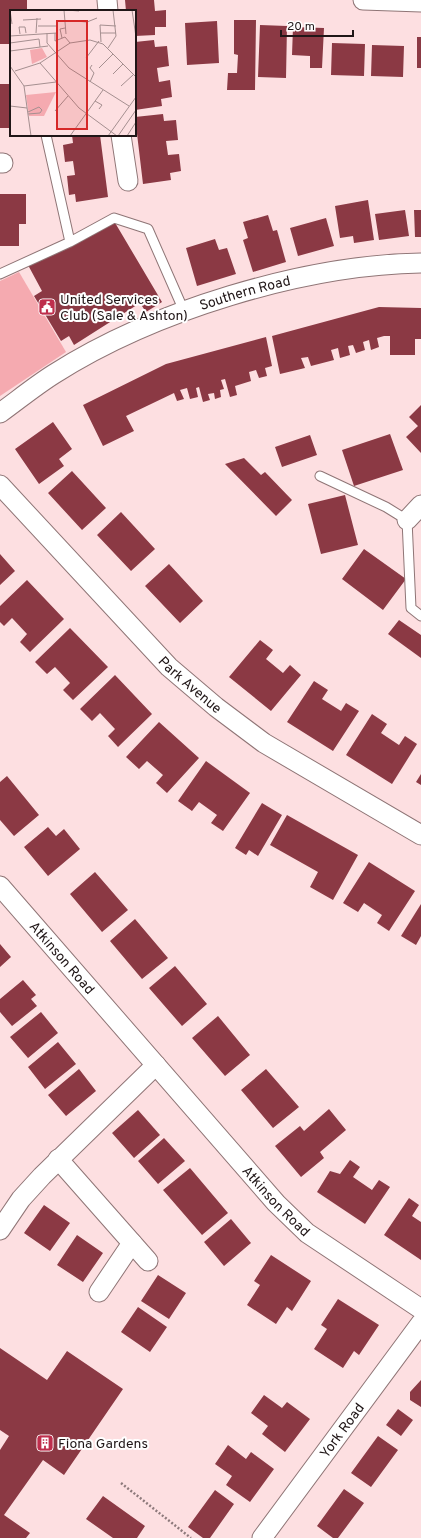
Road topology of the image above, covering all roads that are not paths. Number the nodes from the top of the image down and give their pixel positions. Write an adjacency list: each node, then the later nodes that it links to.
1 (107, 0): 4 (street)
2 (363, 0): 3 (street)
3 (421, 2)
4 (108, 10)
5 (46, 136): 8 (lane)
6 (121, 136): 7 (street)
7 (128, 181)
8 (70, 242): 10 (lane); 11 (lane)
9 (421, 263): 11 (street, Southern Road)
10 (0, 274)
11 (184, 311): 12 (street, Southern Road)
12 (0, 413)
13 (320, 476): 16 (lane)
14 (0, 485): 18 (street, Park Avenue)
15 (421, 505): 16 (street)
16 (407, 520): 17 (lane)
17 (421, 616)
18 (421, 835)
19 (0, 886): 20 (street, Atkinson Road)
20 (156, 1065): 21 (street); 26 (street, Atkinson Road)
21 (58, 1159): 22 (street); 23 (street)
22 (0, 1230)
23 (132, 1243): 24 (street); 25 (street)
24 (148, 1261)
25 (99, 1292)
26 (421, 1309)
27 (421, 1323): 28 (street, York Road)
28 (262, 1538)

